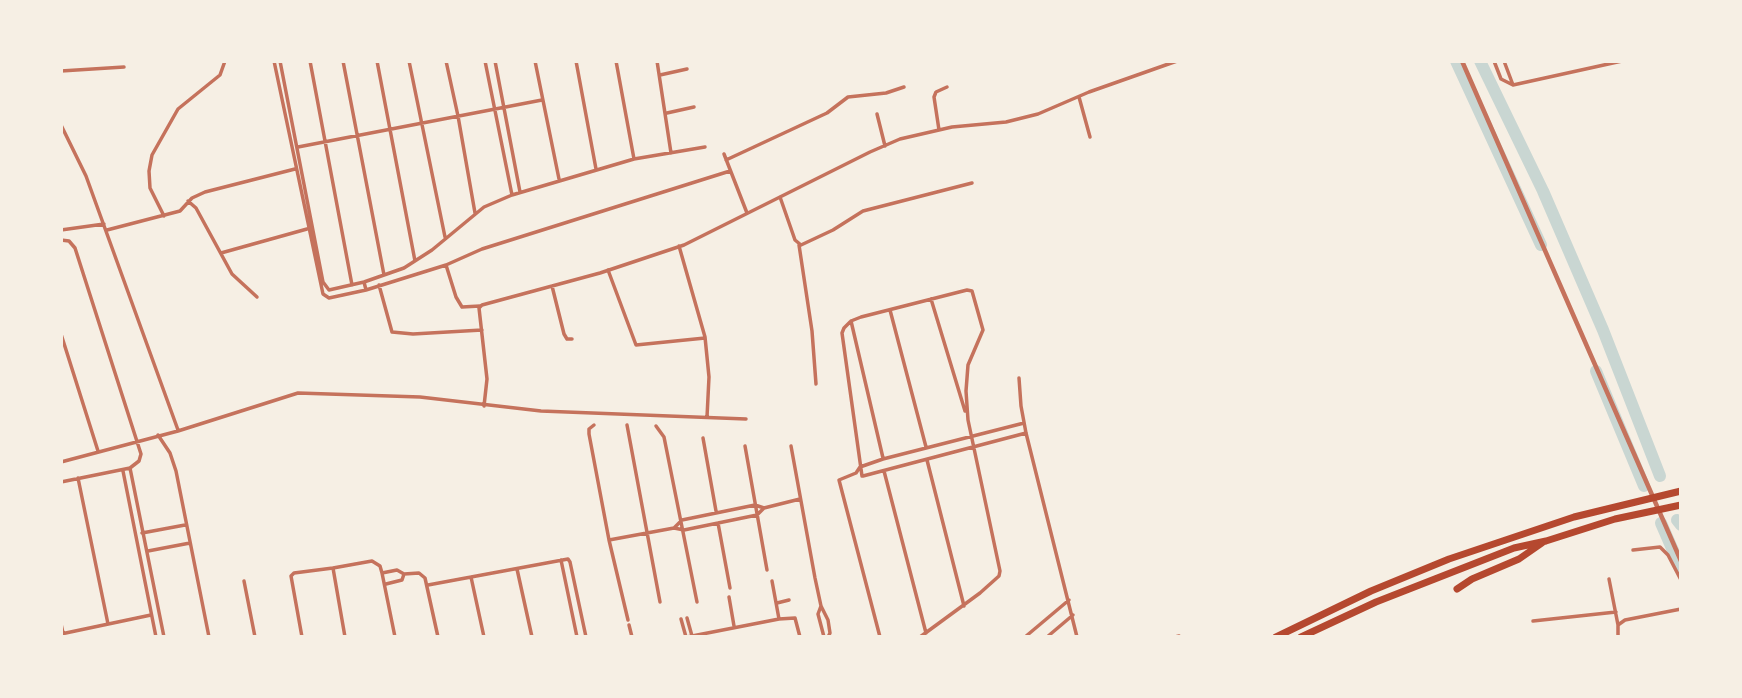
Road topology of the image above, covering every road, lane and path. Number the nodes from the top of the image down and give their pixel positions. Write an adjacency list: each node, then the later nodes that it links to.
1 (225, 61): 58 (street)
2 (274, 61): 47 (street)
3 (281, 61): 43 (street)
4 (310, 61): 41 (street)
5 (343, 61): 39 (street)
6 (377, 61): 37 (street)
7 (409, 61): 35 (street)
8 (446, 61): 34 (street)
9 (485, 61): 31 (street)
10 (495, 61): 29 (street)
11 (535, 61): 28 (street)
12 (576, 61): 48 (street)
13 (616, 61): 46 (street)
14 (657, 61): 23 (street)
15 (1177, 61): 27 (street)
16 (1462, 61): 142 (street)
17 (1494, 61): 24 (street)
18 (1504, 61): 24 (street)
19 (1622, 61): 24 (street)
20 (124, 67): 22 (street)
21 (687, 69): 23 (street)
22 (61, 71)
23 (660, 75): 32 (street)
24 (1513, 85)
25 (904, 87): 49 (street)
26 (947, 87): 38 (street)
27 (1079, 97): 38 (street); 40 (street)
28 (542, 100): 29 (street); 50 (street)
29 (503, 107): 31 (street); 52 (street)
30 (694, 107): 32 (street)
31 (494, 108): 34 (street); 53 (street)
32 (667, 113): 45 (street)
33 (877, 114): 42 (street)
34 (458, 116): 35 (street); 56 (street)
35 (421, 123): 37 (street); 63 (street)
36 (61, 125): 59 (street)
37 (389, 129): 39 (street); 68 (street)
38 (939, 130): 42 (street)
39 (357, 135): 41 (street); 71 (street)
40 (1090, 137)
41 (325, 142): 43 (street); 73 (street)
42 (885, 146): 54 (street)
43 (298, 147): 73 (street)
44 (705, 147): 45 (street)
45 (671, 153): 46 (street)
46 (634, 159): 48 (street)
47 (295, 169): 55 (street); 61 (street)
48 (596, 169): 50 (street)
49 (730, 171): 57 (street); 69 (street)
50 (559, 179): 52 (street)
51 (972, 183): 65 (street)
52 (520, 192): 53 (street)
53 (512, 195): 56 (street)
54 (780, 197): 57 (street); 65 (street)
55 (188, 201): 58 (street); 67 (street)
56 (475, 213): 63 (street)
57 (747, 213): 66 (street)
58 (164, 215): 62 (street)
59 (104, 224): 60 (street); 62 (street)
60 (61, 229)
61 (308, 229): 67 (street); 76 (street)
62 (107, 230): 96 (street)
63 (445, 237): 68 (street)
64 (61, 240): 101 (street)
65 (799, 245): 87 (street)
66 (679, 246): 70 (street); 84 (street)
67 (221, 253): 77 (street)
68 (415, 261): 71 (street)
69 (446, 265): 74 (street); 79 (street)
70 (608, 271): 75 (street); 84 (street)
71 (384, 275): 72 (street)
72 (364, 282): 73 (street); 76 (street)
73 (352, 285)
74 (379, 285): 76 (street); 82 (street)
75 (552, 286): 79 (street); 85 (street)
76 (366, 290)
77 (257, 298)
78 (932, 299): 80 (street); 91 (street); 91 (street)
79 (480, 306): 82 (street)
80 (890, 310): 81 (street); 104 (street)
81 (851, 321): 108 (street); 112 (street)
82 (482, 330): 88 (street)
83 (61, 334): 106 (street)
84 (705, 337): 89 (street)
85 (572, 339)
86 (1019, 377): 92 (street)
87 (816, 384)
88 (484, 406): 89 (street); 96 (street)
89 (707, 417): 90 (street)
90 (746, 419)
91 (968, 420): 99 (street)
92 (1024, 423): 97 (street); 99 (street)
93 (594, 425): 135 (street)
94 (627, 425): 133 (street)
95 (656, 426): 127 (street)
96 (178, 431): 98 (street)
97 (1026, 433): 105 (street); 159 (street)
98 (158, 435): 101 (street); 129 (street)
99 (970, 437): 104 (street); 105 (street)
100 (703, 438): 125 (street)
101 (137, 441): 106 (street); 113 (street)
102 (745, 446): 122 (street)
103 (791, 446): 121 (street)
104 (926, 447): 107 (street)
105 (972, 448): 109 (street); 163 (street)
106 (98, 452): 110 (street)
107 (902, 454): 108 (street); 111 (street)
108 (883, 459): 112 (street)
109 (927, 460): 111 (street); 163 (street)
110 (61, 462)
111 (904, 466): 115 (street)
112 (860, 467): 116 (street); 117 (street)
113 (130, 468): 114 (street); 132 (street)
114 (122, 470): 118 (street); 137 (street)
115 (884, 471): 117 (street); 179 (street)
116 (856, 473): 117 (street); 197 (street)
117 (862, 476)
118 (78, 478): 119 (street); 175 (street)
119 (61, 482)
120 (1680, 491): 202 (highway)
121 (800, 499): 124 (street); 164 (street)
122 (755, 505): 124 (street); 125 (street); 126 (street)
123 (1681, 505): 136 (highway)
124 (764, 508): 126 (street)
125 (717, 512): 127 (street)
126 (758, 515): 128 (street); 145 (street)
127 (682, 520): 130 (street); 131 (street)
128 (718, 523): 131 (street); 155 (street)
129 (186, 525): 132 (street); 138 (street)
130 (674, 528): 131 (street); 133 (street)
131 (684, 530): 161 (street)
132 (142, 533): 134 (street)
133 (647, 533): 135 (street); 160 (street)
134 (144, 540): 137 (street); 140 (street)
135 (609, 540): 194 (street)
136 (1546, 541): 156 (highway); 203 (highway)
137 (137, 542): 167 (street)
138 (190, 543): 140 (street); 184 (street)
139 (1633, 550): 150 (street)
140 (147, 551): 173 (street)
141 (561, 559): 144 (street); 192 (street); 193 (street)
142 (1681, 561)
143 (333, 568): 146 (street); 186 (street); 187 (street)
144 (517, 569): 148 (street); 191 (street)
145 (767, 570)
146 (382, 573): 147 (street); 153 (street)
147 (404, 574): 153 (street); 154 (street)
148 (471, 577): 154 (street); 190 (street)
149 (1609, 579): 166 (street)
150 (1681, 580)
151 (244, 581): 185 (street)
152 (772, 581): 162 (street)
153 (385, 584): 188 (street)
154 (428, 585): 189 (street)
155 (730, 588)
156 (1457, 589)
157 (729, 597): 178 (street)
158 (789, 600): 162 (street)
159 (1069, 600): 168 (street); 199 (street)
160 (660, 602)
161 (697, 602)
162 (777, 603): 170 (street)
163 (964, 606): 179 (street)
164 (821, 607): 196 (street); 196 (street)
165 (1681, 609): 177 (street)
166 (1616, 612): 172 (street); 177 (street)
167 (152, 615): 175 (street); 176 (street)
168 (1073, 615): 200 (street); 201 (street)
169 (687, 618): 181 (street)
170 (779, 618): 178 (street); 195 (street)
171 (681, 619): 181 (street)
172 (1533, 621)
173 (161, 623): 176 (street); 183 (street)
174 (61, 624): 180 (street)
175 (108, 624): 180 (street)
176 (154, 625): 182 (street)
177 (1618, 625): 204 (street)
178 (734, 627): 181 (street)
179 (926, 633): 198 (street)
180 (62, 634)
181 (688, 636)
182 (156, 637)
183 (164, 637)
184 (209, 637)
185 (256, 637)
186 (302, 637)
187 (345, 637)
188 (395, 637)
189 (438, 637)
190 (484, 637)
191 (532, 637)
192 (577, 637)
193 (586, 637)
194 (632, 637)
195 (800, 637)
196 (826, 637)
197 (880, 637)
198 (920, 637)
199 (1025, 637)
200 (1047, 637)
201 (1077, 637)
202 (1276, 637)
203 (1301, 637)
204 (1618, 637)

